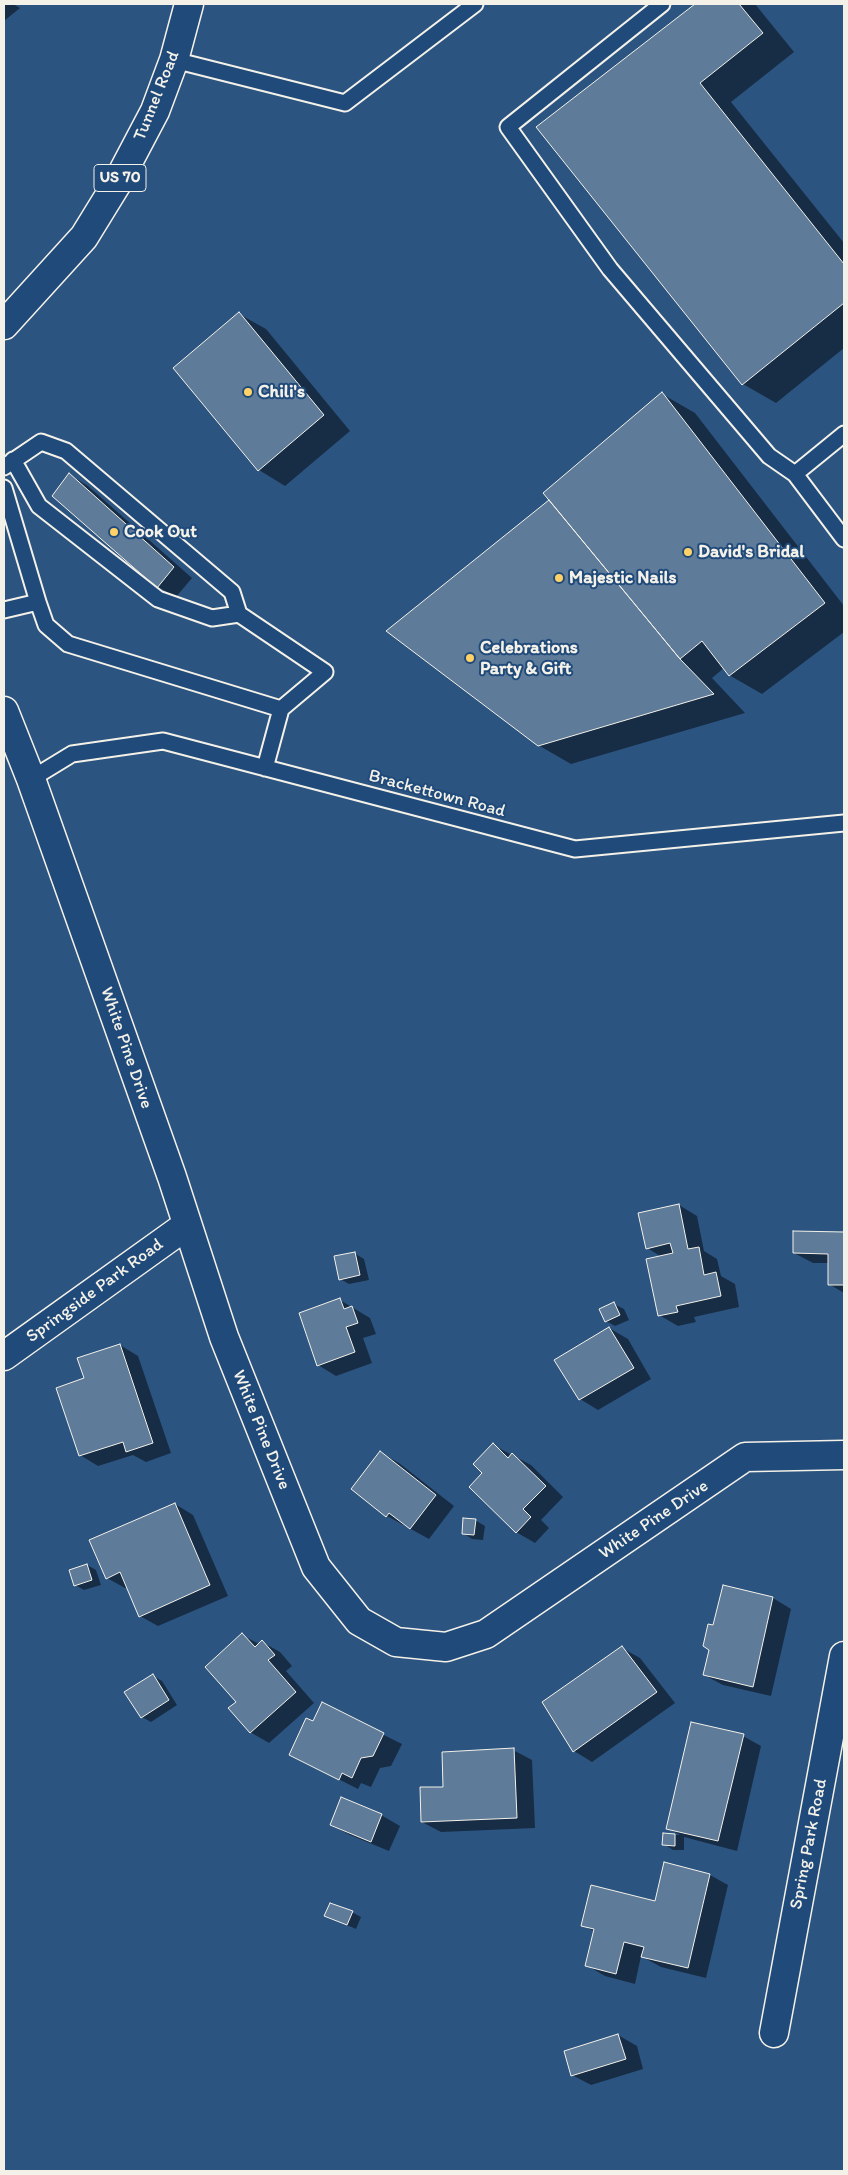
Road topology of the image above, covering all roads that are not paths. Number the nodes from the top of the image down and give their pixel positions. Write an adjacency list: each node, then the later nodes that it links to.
1 (189, 4): 4 (street, Tunnel Road / US 70)
2 (475, 4): 4 (lane)
3 (662, 4): 8 (lane)
4 (174, 60): 5 (street, Tunnel Road / US 70)
5 (4, 326)
6 (844, 434): 8 (lane)
7 (8, 463): 13 (lane); 13 (lane)
8 (795, 474): 10 (lane)
9 (4, 488): 11 (lane)
10 (844, 539)
11 (38, 602): 12 (lane); 14 (lane)
12 (4, 610)
13 (239, 614): 14 (lane)
14 (280, 709): 16 (lane)
15 (4, 711): 17 (street, White Pine Drive)
16 (265, 768): 17 (lane, Brackettown Road); 18 (lane, Brackettown Road)
17 (31, 779): 19 (street, White Pine Drive)
18 (844, 823)
19 (187, 1225): 20 (street, Springside Park Road); 21 (street, White Pine Drive)
20 (4, 1356)
21 (844, 1455)
22 (844, 1656): 23 (street, Spring Park Road)
23 (774, 2033)

